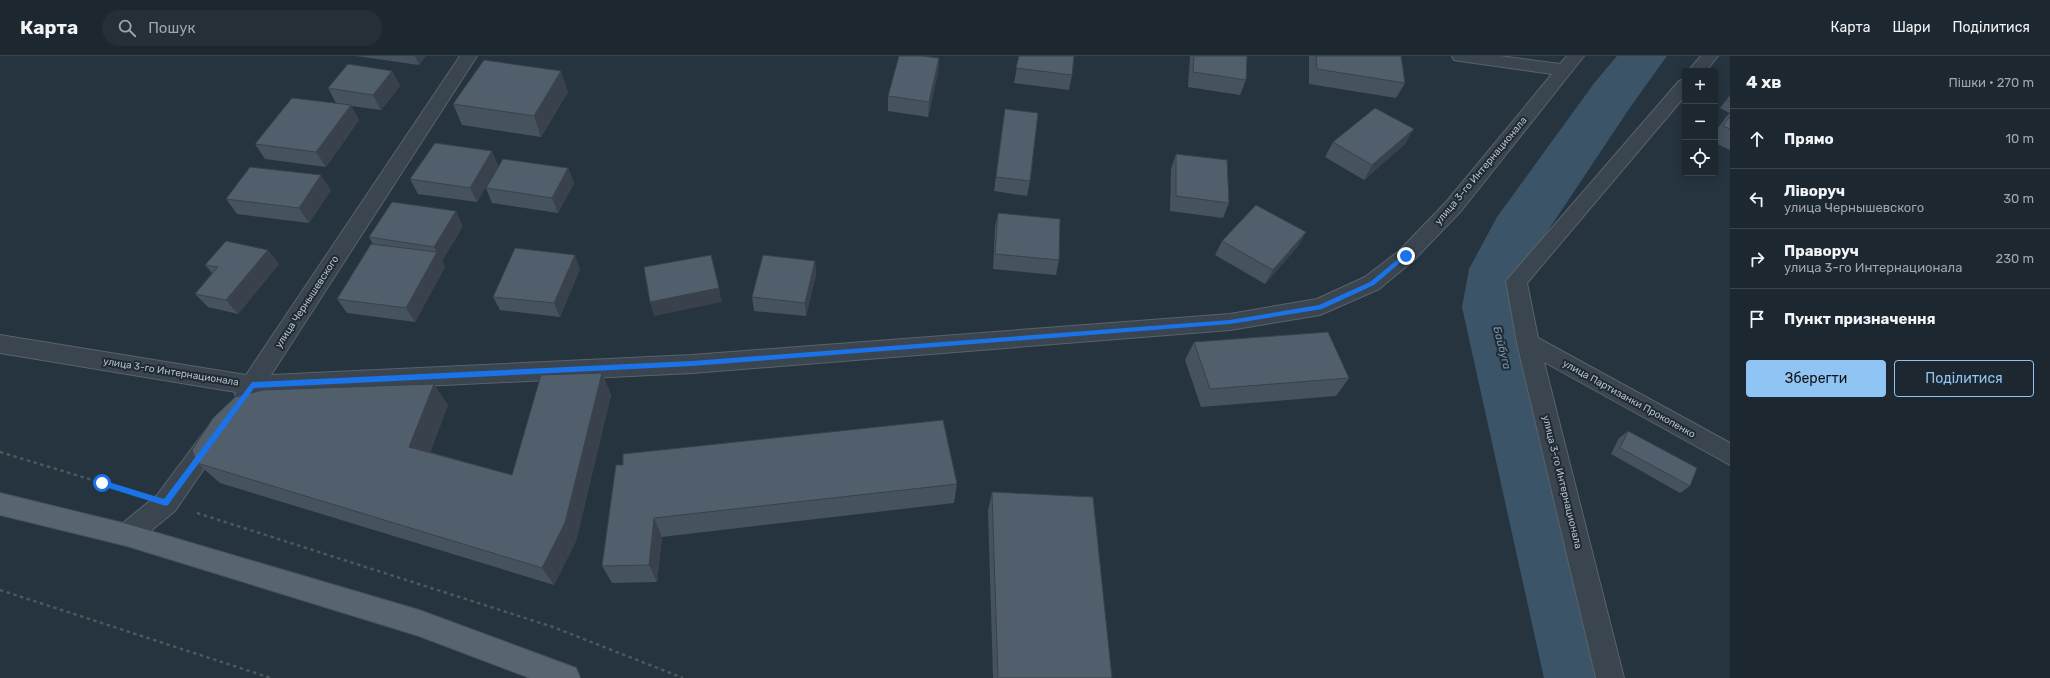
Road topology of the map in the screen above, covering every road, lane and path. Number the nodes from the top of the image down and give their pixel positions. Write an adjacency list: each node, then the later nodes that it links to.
1 (469, 56): 9 (street, улица Чернышевского)
2 (1460, 56): 4 (street)
3 (1710, 56): 5 (street)
4 (1570, 63): 9 (street, улица 3-го Интернационала)
5 (1700, 68)
6 (1682, 88): 7 (street, улица 3-го Интернационала)
7 (1528, 343): 11 (street, улица Партизанки Прокопенко); 19 (street, улица 3-го Интернационала)
8 (0, 344): 9 (street, улица 3-го Интернационала)
9 (252, 385): 12 (street, улица Чернышевского)
10 (0, 452): 12 (path)
11 (1730, 455)
12 (166, 503): 14 (street, улица Чернышевского); 18 (path)
13 (0, 504): 14 (main road)
14 (127, 535): 17 (main road)
15 (0, 590): 16 (path)
16 (271, 678)
17 (566, 678)
18 (683, 678)
19 (1610, 678)

